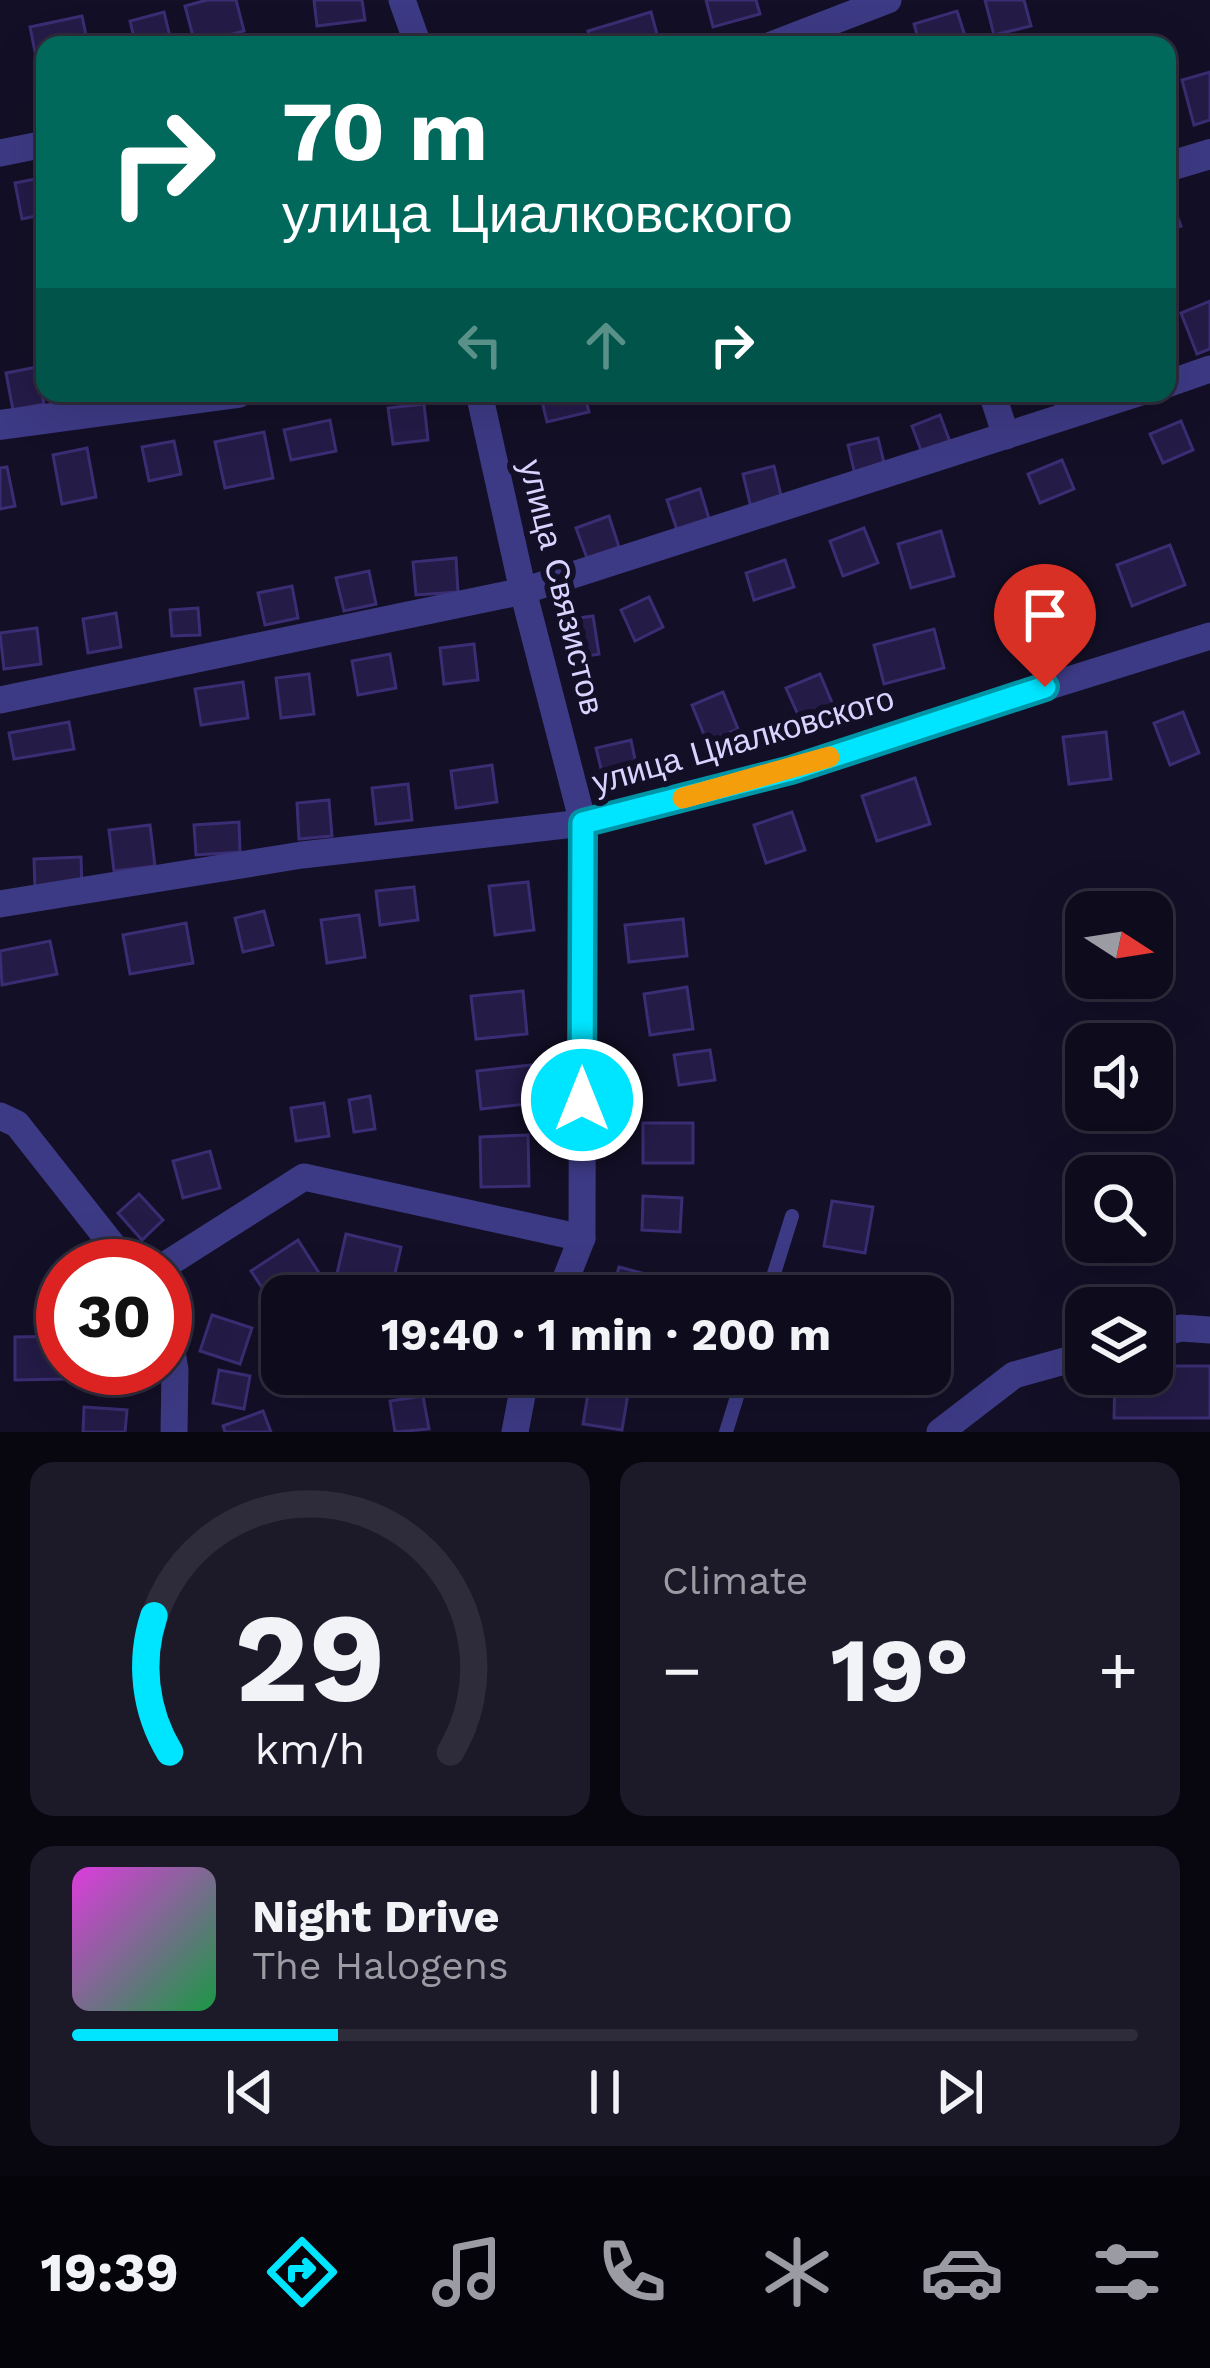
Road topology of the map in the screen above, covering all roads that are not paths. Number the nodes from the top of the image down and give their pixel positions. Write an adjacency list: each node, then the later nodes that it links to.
1 (402, 0): 3 (street)
2 (888, 0): 4 (street)
3 (415, 36)
4 (794, 36)
5 (36, 146): 6 (street)
6 (0, 153)
7 (1210, 154): 8 (street)
8 (1176, 164)
9 (1210, 370): 10 (street)
10 (1176, 381)
11 (140, 402): 15 (street)
12 (481, 402): 17 (street, улица Связистов)
13 (995, 402): 16 (street)
14 (1110, 402): 16 (street)
15 (0, 425)
16 (1006, 436): 17 (street)
17 (524, 591): 19 (street); 20 (street, улица Связистов)
18 (1210, 636): 20 (street, улица Циалковского)
19 (0, 700)
20 (583, 823): 21 (street, улица Циалковского); 24 (street, улица Связистов)
21 (0, 904)
22 (0, 1116): 25 (street)
23 (792, 1216): 28 (lane)
24 (582, 1238): 26 (street); 27 (street, улица Связистов)
25 (108, 1239)
26 (192, 1247)
27 (567, 1275)
28 (774, 1275)
29 (1173, 1330): 30 (street)
30 (1210, 1330)
31 (1065, 1360): 38 (street)
32 (175, 1395): 35 (street)
33 (522, 1395): 36 (street)
34 (737, 1395): 37 (lane)
35 (174, 1432)
36 (515, 1432)
37 (726, 1432)
38 (940, 1432)

